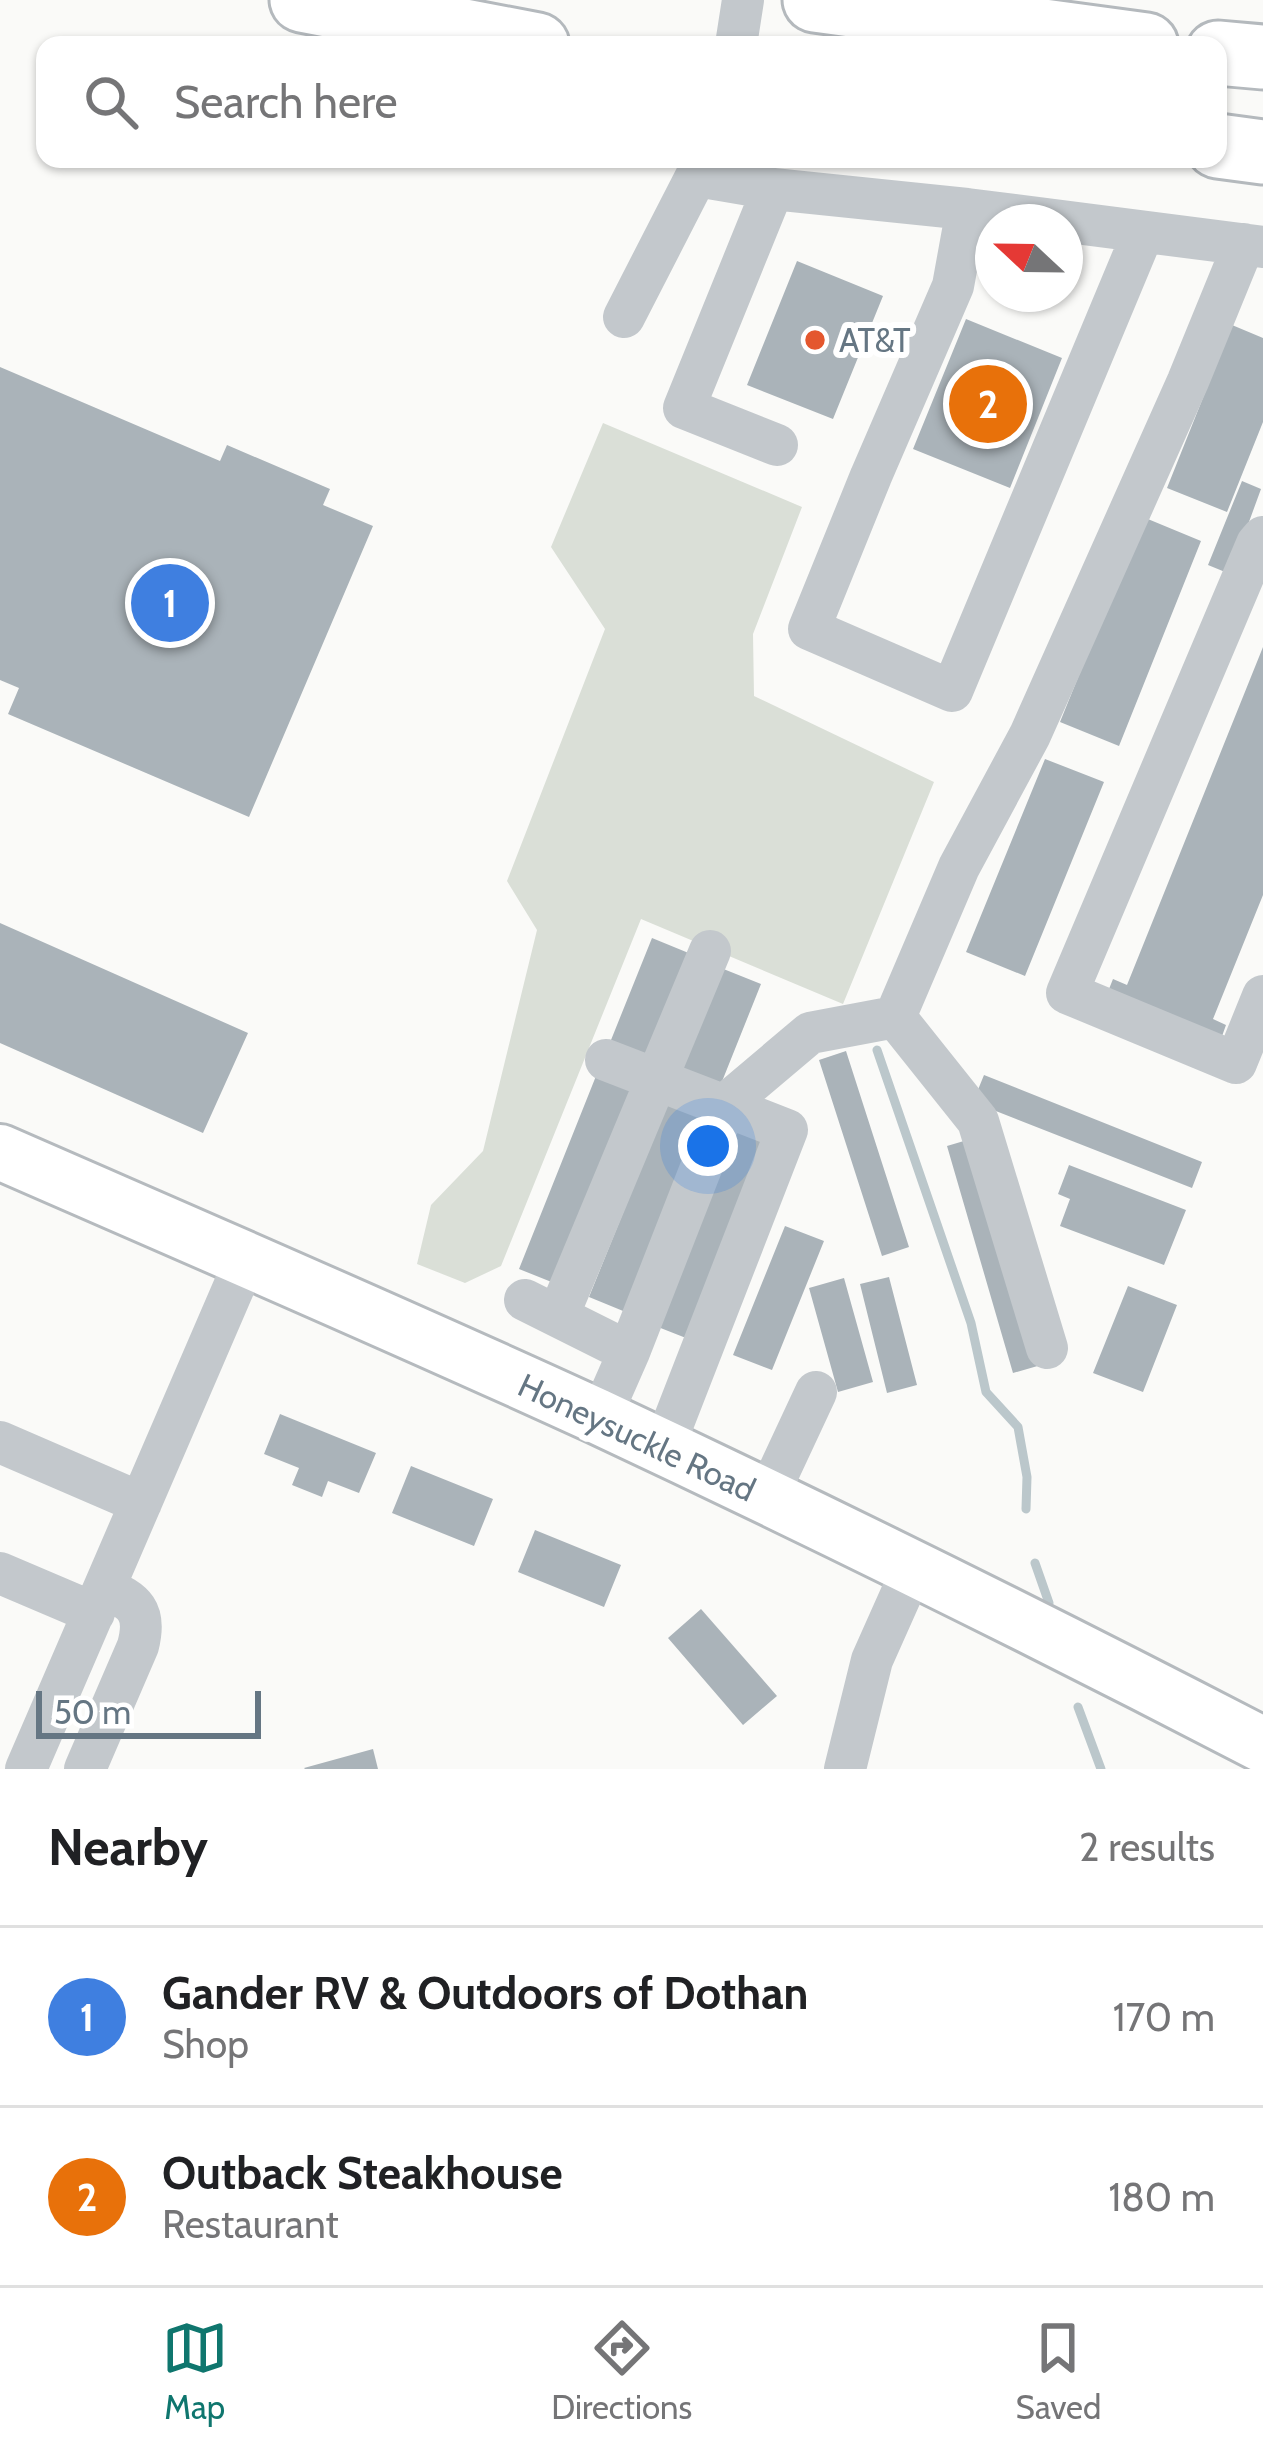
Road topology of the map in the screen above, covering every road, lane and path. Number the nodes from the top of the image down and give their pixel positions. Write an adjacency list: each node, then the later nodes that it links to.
1 (302, 0): 4 (highway)
2 (743, 0): 5 (street)
3 (815, 0): 6 (highway)
4 (490, 36)
5 (737, 36)
6 (1079, 36)
7 (1227, 53): 8 (highway)
8 (1263, 57)
9 (1227, 147): 10 (highway)
10 (1263, 152)
11 (701, 168): 12 (street); 16 (street)
12 (773, 189): 13 (street); 17 (street)
13 (967, 209): 14 (street); 14 (street)
14 (1143, 232): 15 (street)
15 (1253, 245): 21 (street)
16 (624, 317)
17 (777, 445)
18 (1263, 537): 20 (street)
19 (710, 951): 23 (street)
20 (1263, 996)
21 (895, 1017): 24 (street); 27 (street)
22 (606, 1060): 23 (street)
23 (657, 1079): 24 (street); 28 (street)
24 (726, 1104): 28 (street); 32 (street)
25 (0, 1152): 26 (main road, Honeysuckle Road)
26 (246, 1259): 30 (main road, Honeysuckle Road); 34 (street)
27 (1047, 1348)
28 (629, 1352): 30 (street)
29 (815, 1392): 33 (street)
30 (600, 1418): 32 (main road, Honeysuckle Road)
31 (0, 1442): 34 (street)
32 (663, 1448): 33 (main road, Honeysuckle Road)
33 (767, 1497): 35 (main road, Honeysuckle Road)
34 (141, 1503): 37 (street)
35 (913, 1568): 40 (main road, Honeysuckle Road); 43 (street)
36 (0, 1573): 37 (street)
37 (99, 1600): 38 (street); 39 (street)
38 (58, 1696): 39 (street); 41 (street)
39 (107, 1717): 42 (street)
40 (1263, 1745)
41 (26, 1769)
42 (85, 1769)
43 (845, 1769)

